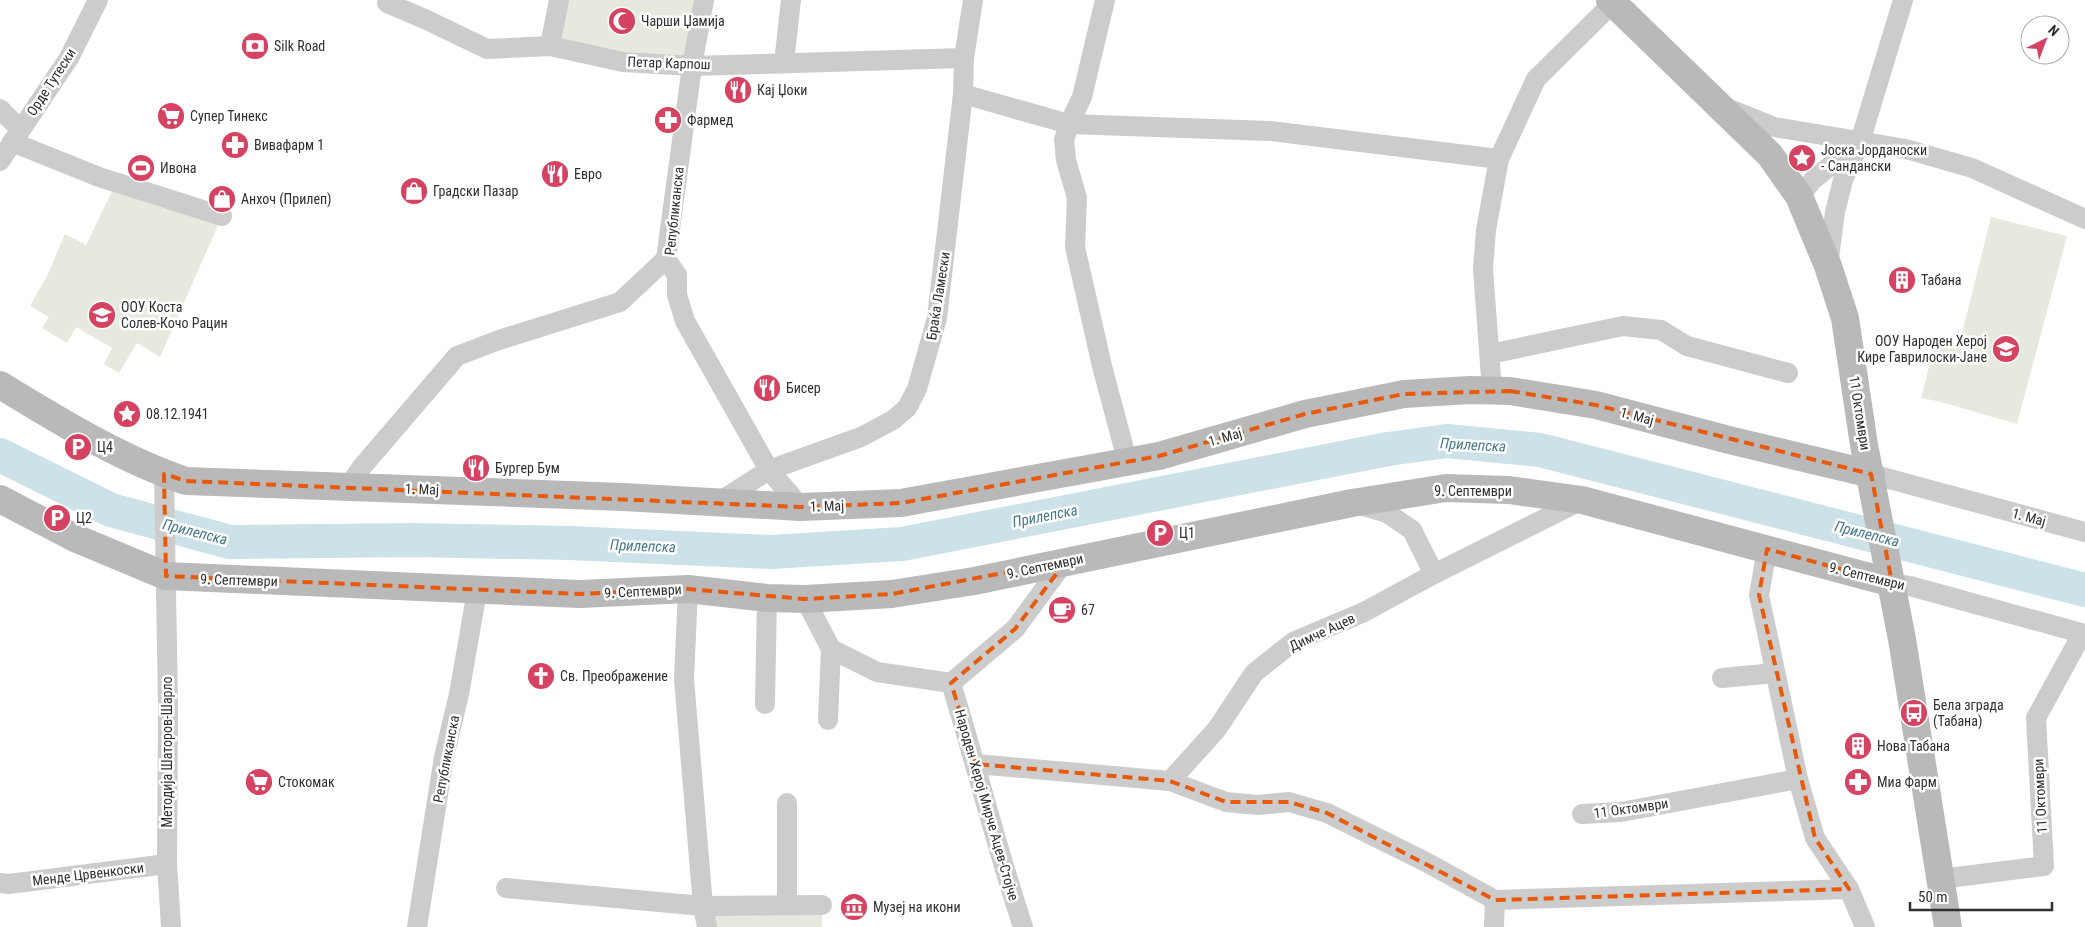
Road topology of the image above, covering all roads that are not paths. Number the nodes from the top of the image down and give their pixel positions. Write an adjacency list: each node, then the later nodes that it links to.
1 (98, 0): 18 (street, Орде Тутески)
2 (559, 0): 10 (street)
3 (704, 0): 13 (street, Републиканска)
4 (791, 0): 12 (street)
5 (973, 0): 11 (street, Браќа Ламески)
6 (1105, 0): 17 (street)
7 (1903, 0): 19 (street, 11 Октомври)
8 (1612, 1): 15 (street, 11 Октомври); 20 (street)
9 (387, 2): 10 (street, Петар Карпош)
10 (550, 46): 13 (street, Петар Карпош)
11 (964, 58): 12 (street, Петар Карпош); 14 (street, Браќа Ламески)
12 (784, 64): 13 (street, Петар Карпош)
13 (692, 66): 25 (street, Републиканска)
14 (963, 94): 17 (street); 32 (street, Браќа Ламески)
15 (1720, 105): 19 (street); 22 (street, 11 Октомври)
16 (0, 109): 18 (street)
17 (1069, 124): 20 (street); 31 (street)
18 (16, 135): 21 (street, Орде Тутески); 23 (street)
19 (1860, 142): 22 (street); 24 (street); 26 (street, 11 Октомври)
20 (1499, 159): 27 (street)
21 (0, 161)
22 (1799, 196): 26 (street, 11 Октомври)
23 (222, 216)
24 (2085, 219)
25 (666, 259): 32 (street, Републиканска); 35 (street)
26 (1828, 266): 34 (street, 11 Октомври)
27 (1490, 354): 28 (street); 30 (street)
28 (1788, 373)
29 (0, 385): 33 (street, 1. Мај)
30 (1492, 391): 31 (street, 1. Мај); 34 (street, 1. Мај)
31 (1127, 460): 40 (street, 1. Мај)
32 (769, 470): 38 (street, Браќа Ламески); 40 (street, Републиканска)
33 (164, 474): 35 (street, 1. Мај); 45 (street, Методија Шаторов-Шарло)
34 (1871, 474): 41 (street, 1. Мај); 46 (street, 11 Октомври)
35 (349, 486): 38 (street, 1. Мај)
36 (0, 499): 45 (street, 9. Септември)
37 (1582, 500): 39 (street, 9. Септември); 42 (street, 9. Септември); 44 (street, Димче Ацев)
38 (720, 502): 40 (street, 1. Мај)
39 (1352, 503): 43 (street, 9. Септември); 44 (street)
40 (801, 507)
41 (2085, 532)
42 (1766, 549): 46 (street, 9. Септември); 53 (street)
43 (1065, 561): 50 (street, 9. Септември); 55 (street)
44 (1434, 574): 60 (street, Димче Ацев)
45 (166, 576): 48 (street, 9. Септември); 63 (street, Методија Шаторов-Шарло)
46 (1892, 583): 51 (street, 9. Септември); 64 (street)
47 (688, 589): 48 (street, 9. Септември); 49 (street, 9. Септември); 71 (street)
48 (477, 590): 73 (street, Републиканска)
49 (767, 598): 50 (street, 9. Септември); 56 (street)
50 (805, 599): 52 (street)
51 (2083, 634): 64 (street, 11 Октомври)
52 (832, 649): 55 (street); 57 (street)
53 (1775, 673): 54 (street); 59 (street)
54 (1722, 678)
55 (952, 683): 58 (street, Народен Херој Мирче Ацев-Стојче)
56 (765, 704)
57 (828, 720)
58 (976, 764): 60 (street); 75 (street, Народен Херој Мирче Ацев-Стојче)
59 (1798, 779): 62 (street, 11 Октомври); 67 (street)
60 (1170, 780): 68 (street)
61 (787, 803): 69 (street)
62 (1582, 814)
63 (167, 864): 65 (street, Менде Црвенкоски); 72 (street, Методија Шаторов-Шарло)
64 (1940, 879): 78 (street)
65 (3, 888)
66 (506, 888): 71 (street)
67 (1849, 889): 68 (street); 77 (street)
68 (1495, 900): 76 (street)
69 (787, 905): 70 (street); 71 (street)
70 (822, 905)
71 (702, 906): 74 (street)
72 (171, 927)
73 (417, 927)
74 (707, 927)
75 (1023, 927)
76 (1494, 927)
77 (1865, 927)
78 (1948, 927)

